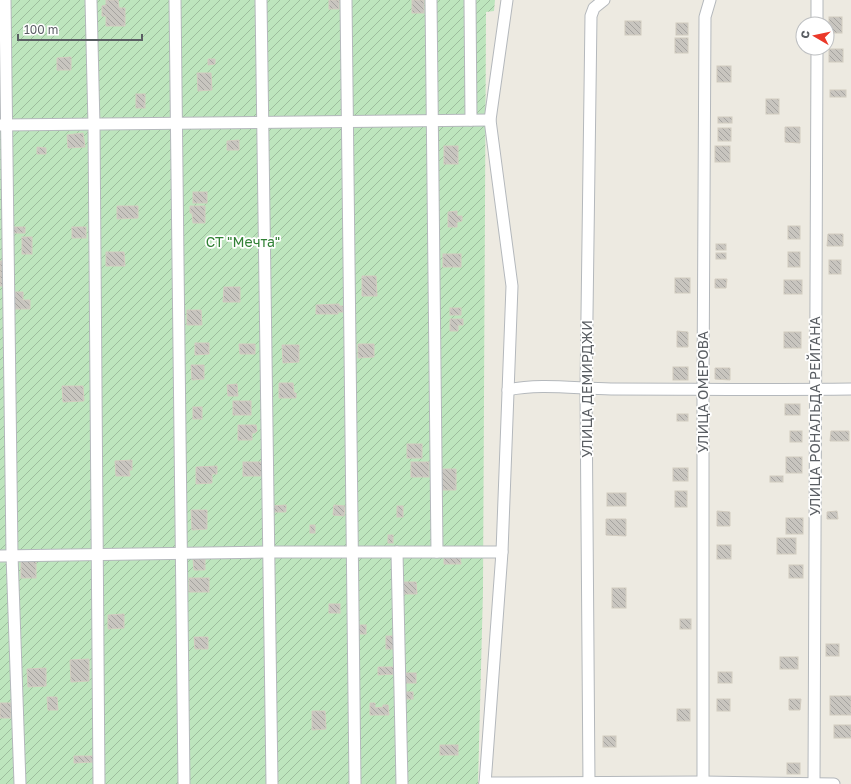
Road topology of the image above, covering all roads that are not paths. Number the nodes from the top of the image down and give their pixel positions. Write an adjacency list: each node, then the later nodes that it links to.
1 (5, 0): 20 (street)
2 (91, 0): 21 (street)
3 (175, 0): 19 (street)
4 (261, 0): 18 (street)
5 (346, 0): 17 (street)
6 (431, 0): 16 (street)
7 (470, 0): 14 (street)
8 (507, 0): 15 (street)
9 (604, 0): 22 (street, УЛИЦА ДЕМИРДЖИ)
10 (710, 0): 23 (street, УЛИЦА ОМЕРОВА)
11 (817, 0): 12 (street)
12 (817, 16)
13 (817, 56): 26 (street, УЛИЦА РОНАЛЬДА РЕЙГАНА)
14 (471, 120): 15 (street); 16 (street)
15 (490, 120): 25 (street)
16 (433, 121): 17 (street); 30 (street)
17 (347, 122): 18 (street); 28 (street)
18 (262, 123): 19 (street); 27 (street)
19 (176, 124): 21 (street); 32 (street)
20 (3, 125): 21 (street); 34 (street)
21 (94, 125): 33 (street)
22 (586, 388): 23 (street); 25 (street); 36 (street, УЛИЦА ДЕМИРДЖИ)
23 (702, 389): 26 (street); 37 (street, УЛИЦА ОМЕРОВА)
24 (851, 389): 26 (street)
25 (508, 390): 31 (street)
26 (815, 390): 45 (street, УЛИЦА РОНАЛЬДА РЕЙГАНА)
27 (268, 552): 28 (street); 32 (street); 41 (street)
28 (353, 552): 29 (street); 42 (street)
29 (397, 552): 30 (street); 43 (street)
30 (437, 552): 31 (street)
31 (502, 552): 44 (street)
32 (181, 553): 33 (street); 40 (street)
33 (96, 554): 34 (street); 39 (street)
34 (12, 555): 35 (street); 38 (street)
35 (0, 556)
36 (589, 783): 37 (street); 44 (street)
37 (702, 783): 45 (street)
38 (20, 784)
39 (99, 784)
40 (184, 784)
41 (272, 784)
42 (355, 784)
43 (402, 784)
44 (485, 784)
45 (814, 784): 46 (street)
46 (834, 784)

